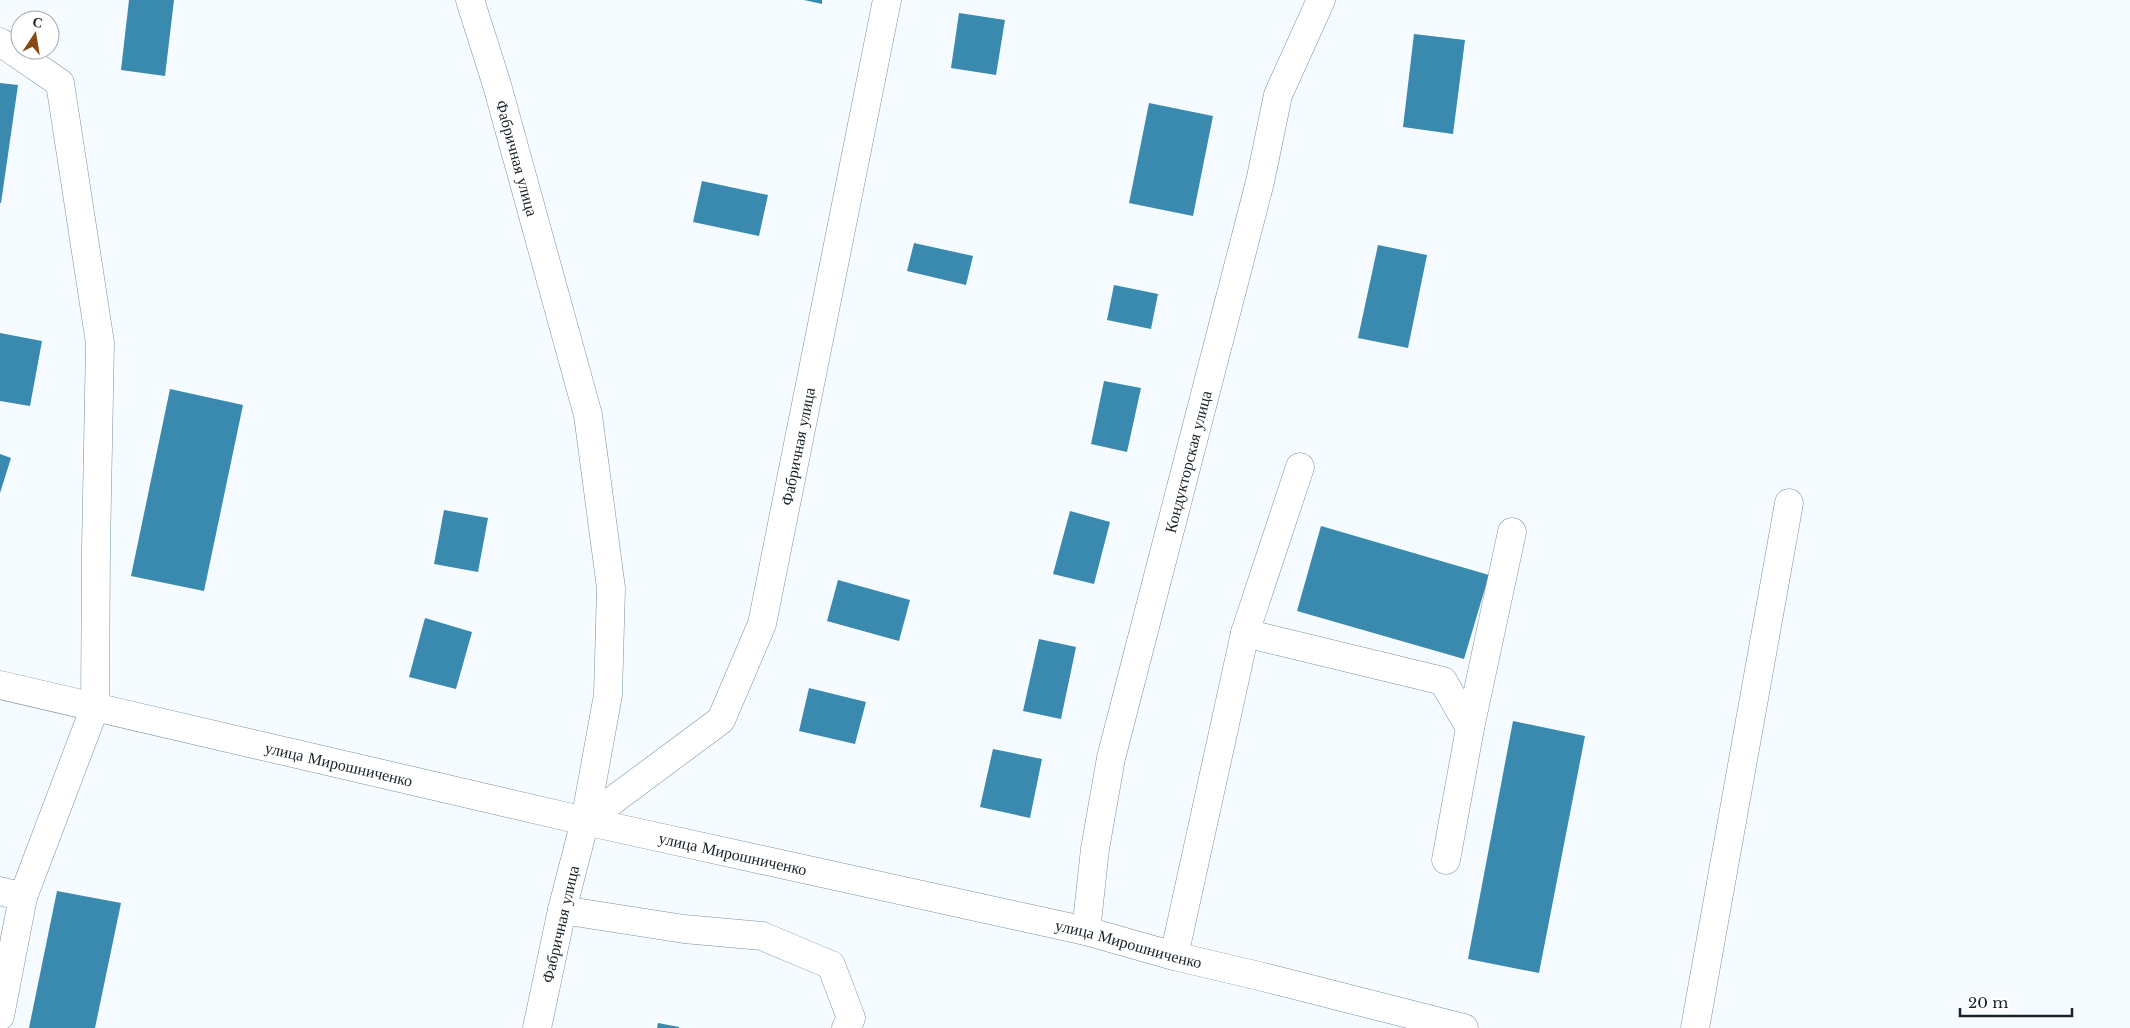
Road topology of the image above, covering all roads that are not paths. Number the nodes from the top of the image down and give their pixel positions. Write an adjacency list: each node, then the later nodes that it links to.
1 (470, 0): 12 (street, Фабричная улица)
2 (887, 0): 12 (street, Фабричная улица)
3 (1321, 0): 16 (street, Кондукторская улица)
4 (0, 42): 10 (street)
5 (1300, 468): 8 (street)
6 (1789, 502): 22 (street)
7 (1512, 532): 11 (street)
8 (1245, 633): 11 (street); 17 (street)
9 (0, 685): 10 (street, улица Мирошниченко)
10 (94, 707): 12 (street, улица Мирошниченко); 14 (street)
11 (1470, 728): 13 (street)
12 (585, 821): 15 (street, Фабричная улица); 16 (street, улица Мирошниченко)
13 (1446, 860)
14 (11, 894): 18 (street)
15 (562, 910): 19 (street, Фабричная улица); 20 (street)
16 (1086, 931): 17 (street, улица Мирошниченко)
17 (1174, 956): 21 (street, улица Мирошниченко)
18 (0, 1016)
19 (537, 1028)
20 (846, 1028)
21 (1464, 1028)
22 (1695, 1028)

